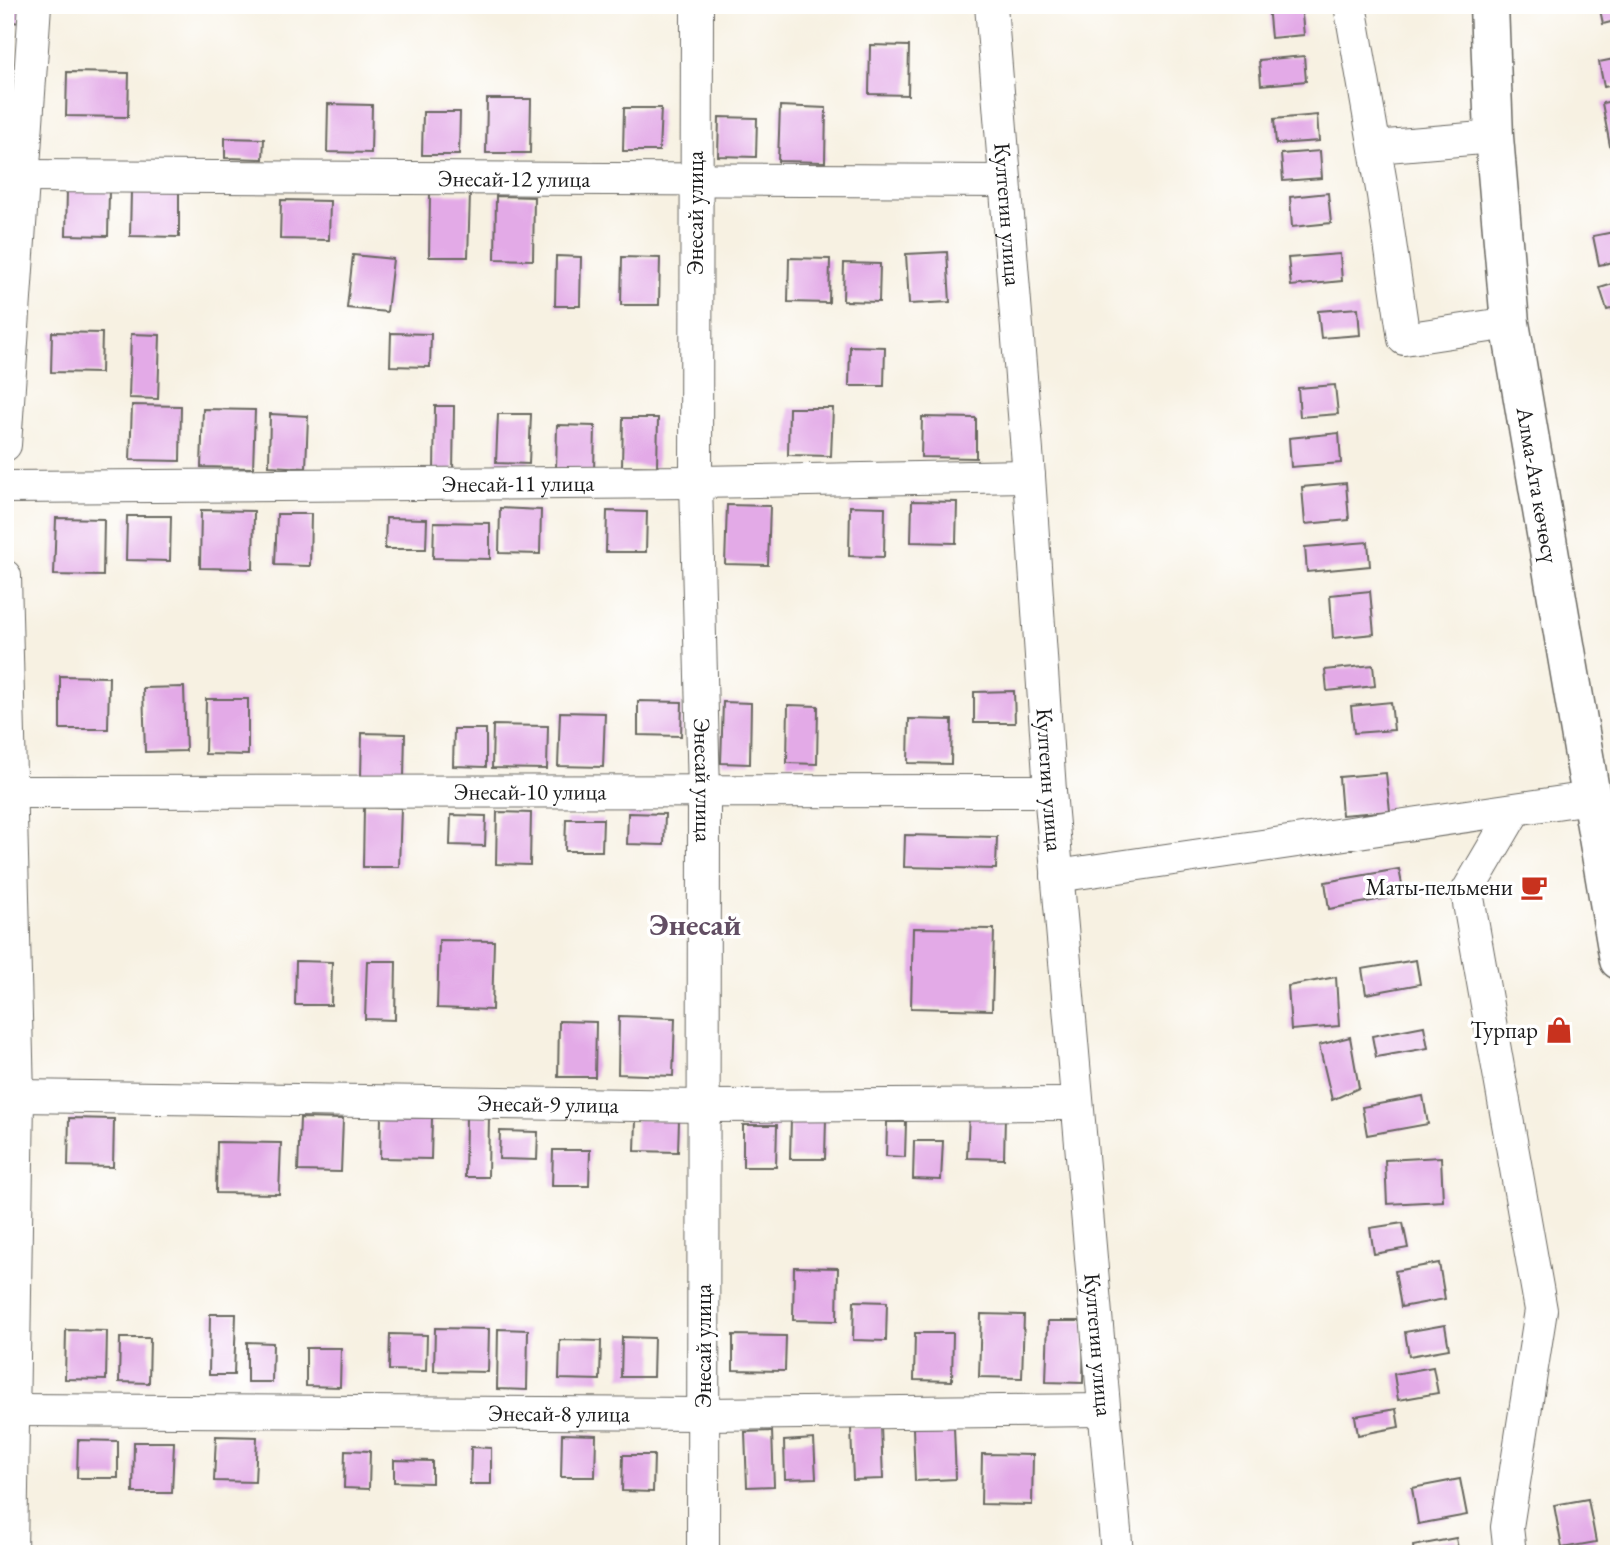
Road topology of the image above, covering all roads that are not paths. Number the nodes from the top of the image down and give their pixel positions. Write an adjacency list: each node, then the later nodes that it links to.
1 (35, 5): 8 (street)
2 (697, 5): 9 (street, Энесай улица)
3 (991, 5): 10 (street, Култегин улица)
4 (1350, 5): 7 (street)
5 (1489, 5): 6 (main road, Алма-Ата көчөсү)
6 (1494, 137): 7 (street); 11 (main road, Алма-Ата көчөсү)
7 (1375, 147): 11 (street)
8 (22, 176): 9 (street, Энесай-12 улица); 12 (street)
9 (695, 181): 10 (street, Энесай-12 улица); 14 (street, Энесай улица)
10 (1005, 181): 13 (street, Култегин улица)
11 (1510, 323): 20 (main road, Алма-Ата көчөсү)
12 (5, 445)
13 (1029, 477): 14 (street, Энесай-11 улица); 17 (street, Култегин улица)
14 (696, 482): 15 (street, Энесай-11 улица); 19 (street, Энесай улица)
15 (5, 487)
16 (5, 576): 18 (street)
17 (1049, 791): 19 (street, Энесай-10 улица); 22 (street, Култегин улица)
18 (12, 792): 19 (street, Энесай-10 улица); 24 (street)
19 (704, 792): 26 (street, Энесай улица)
20 (1590, 798): 21 (street); 23 (main road, Алма-Ата көчөсү)
21 (1515, 810): 22 (street); 33 (street)
22 (1057, 876): 25 (street, Култегин улица)
23 (1619, 960)
24 (18, 1096): 26 (street, Энесай-9 улица); 27 (street)
25 (1077, 1104): 26 (street, Энесай-9 улица); 28 (street, Култегин улица)
26 (703, 1106): 29 (street, Энесай улица)
27 (13, 1410): 29 (street, Энесай-8 улица); 30 (street)
28 (1104, 1410): 29 (street, Энесай-8 улица); 32 (street, Култегин улица)
29 (704, 1414): 31 (street, Энесай улица)
30 (11, 1554)
31 (703, 1554)
32 (1116, 1554)
33 (1510, 1554)

